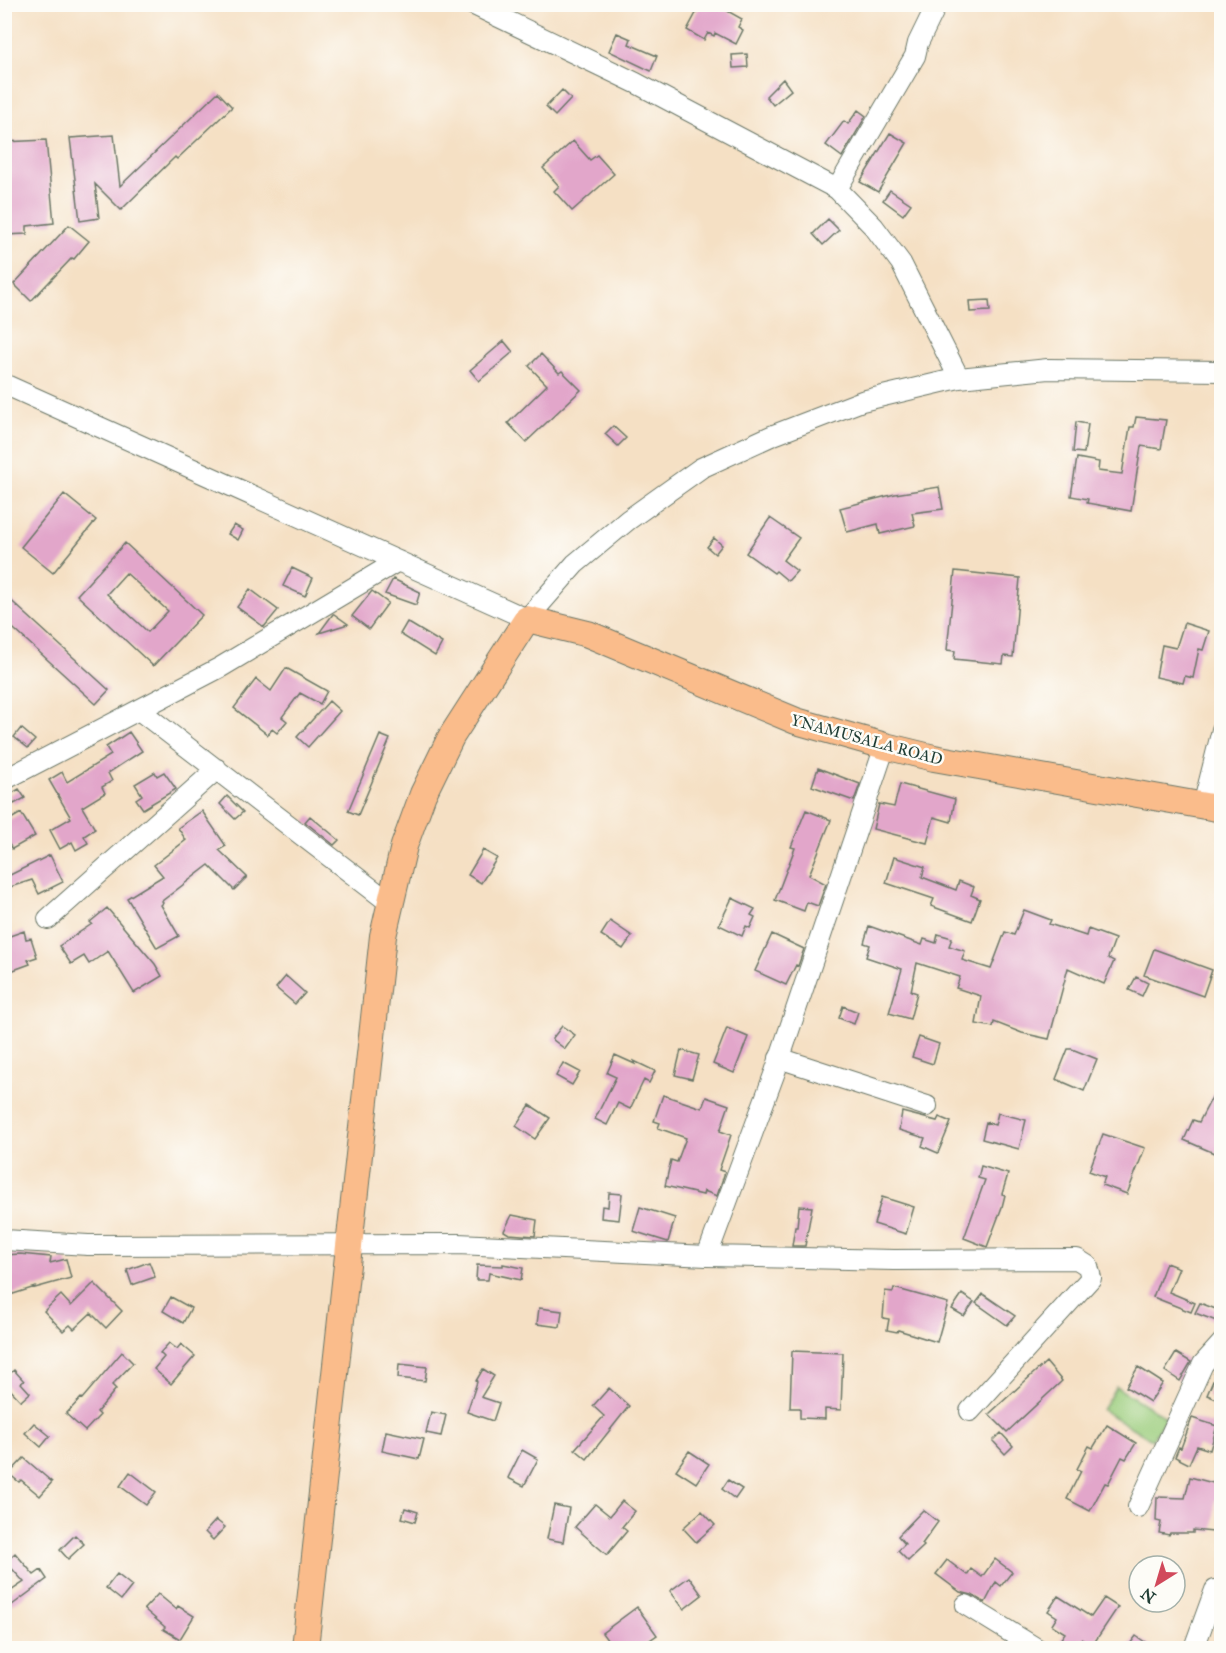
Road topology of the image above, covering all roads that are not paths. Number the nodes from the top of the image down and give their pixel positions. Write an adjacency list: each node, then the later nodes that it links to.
1 (472, 4): 3 (street)
2 (937, 4): 3 (street)
3 (837, 189): 5 (street)
4 (1221, 371): 5 (street)
5 (959, 378): 8 (street)
6 (4, 384): 7 (street)
7 (398, 561): 8 (street); 9 (street)
8 (527, 619): 11 (main road, YNAMUSALA ROAD); 15 (main road)
9 (140, 710): 12 (street); 13 (street)
10 (1221, 730): 14 (street)
11 (885, 746): 14 (main road, YNAMUSALA ROAD); 17 (street)
12 (217, 769): 15 (street); 16 (street)
13 (4, 780)
14 (1212, 807)
15 (390, 903): 20 (main road)
16 (48, 919)
17 (779, 1058): 18 (street); 21 (street)
18 (927, 1106)
19 (4, 1240): 20 (street)
20 (349, 1245): 21 (street); 27 (main road)
21 (707, 1256): 23 (street)
22 (1221, 1343): 24 (street)
23 (970, 1411)
24 (1138, 1507)
25 (1215, 1590): 29 (street)
26 (966, 1605): 28 (street)
27 (305, 1648)
28 (1036, 1648)
29 (1194, 1648)

